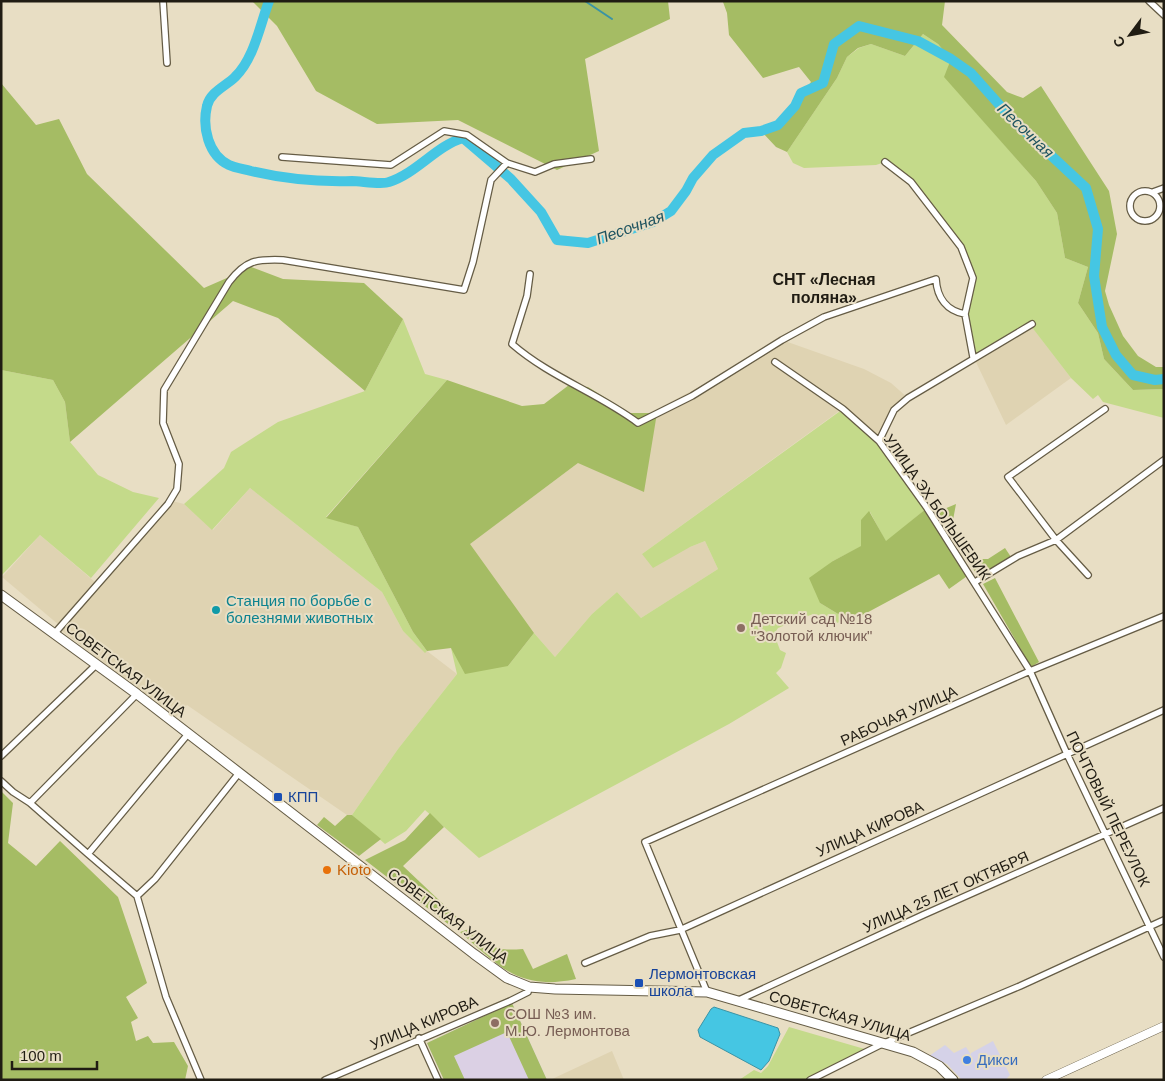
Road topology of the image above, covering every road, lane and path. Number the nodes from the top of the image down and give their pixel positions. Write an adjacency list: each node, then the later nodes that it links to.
1 (163, 1): 4 (street)
2 (1149, 1): 3 (street)
3 (1164, 15)
4 (167, 63)
5 (282, 157): 8 (street)
6 (592, 159): 8 (street)
7 (885, 162): 13 (street)
8 (507, 163): 25 (street)
9 (1164, 188): 10 (street)
10 (1152, 192): 11 (street); 11 (street)
11 (1162, 206)
12 (530, 274): 13 (street)
13 (965, 314): 15 (street)
14 (1032, 324): 18 (street)
15 (973, 357)
16 (775, 362): 18 (street, УЛИЦА ЭХ БОЛЬШЕВИК)
17 (1105, 409): 20 (street)
18 (879, 441): 22 (street, УЛИЦА ЭХ БОЛЬШЕВИК)
19 (1164, 460): 20 (street)
20 (1056, 540): 21 (street); 22 (street)
21 (1088, 575)
22 (975, 582): 27 (street, УЛИЦА ЭХ БОЛЬШЕВИК)
23 (1, 595): 25 (main road, СОВЕТСКАЯ УЛИЦА)
24 (1163, 618): 27 (street, РАБОЧАЯ УЛИЦА)
25 (54, 634): 26 (main road, СОВЕТСКАЯ УЛИЦА)
26 (96, 665): 28 (main road, СОВЕТСКАЯ УЛИЦА); 32 (street)
27 (1030, 671): 31 (street, ПОЧТОВЫЙ ПЕРЕУЛОК); 42 (street, РАБОЧАЯ УЛИЦА)
28 (137, 694): 30 (main road, СОВЕТСКАЯ УЛИЦА); 35 (street)
29 (1164, 710): 31 (street, УЛИЦА КИРОВА)
30 (188, 734): 33 (main road, СОВЕТСКАЯ УЛИЦА); 38 (street)
31 (1067, 754): 37 (street, ПОЧТОВЫЙ ПЕРЕУЛОК); 42 (street, УЛИЦА КИРОВА)
32 (1, 756)
33 (239, 773): 39 (street); 45 (main road, СОВЕТСКАЯ УЛИЦА)
34 (1, 780): 35 (street)
35 (30, 803): 38 (street)
36 (1164, 808): 37 (street, УЛИЦА 25 ЛЕТ ОКТЯБРЯ)
37 (1105, 834): 41 (street, ПОЧТОВЫЙ ПЕРЕУЛОК); 47 (street, УЛИЦА 25 ЛЕТ ОКТЯБРЯ)
38 (88, 854): 39 (street)
39 (137, 896): 51 (street)
40 (1164, 920): 41 (street)
41 (1150, 926): 43 (street, ПОЧТОВЫЙ ПЕРЕУЛОК); 50 (street)
42 (680, 930): 44 (street, УЛИЦА КИРОВА); 46 (street)
43 (1164, 957)
44 (585, 963)
45 (529, 986): 46 (main road, СОВЕТСКАЯ УЛИЦА); 49 (street, УЛИЦА КИРОВА)
46 (707, 992): 47 (main road, СОВЕТСКАЯ УЛИЦА)
47 (739, 1000): 50 (main road, СОВЕТСКАЯ УЛИЦА)
48 (1164, 1026): 56 (street)
49 (420, 1038): 52 (street, УЛИЦА КИРОВА); 53 (street)
50 (882, 1044): 54 (street); 55 (main road, СОВЕТСКАЯ УЛИЦА)
51 (201, 1080)
52 (325, 1080)
53 (438, 1080)
54 (810, 1080)
55 (953, 1080)
56 (1046, 1080)

